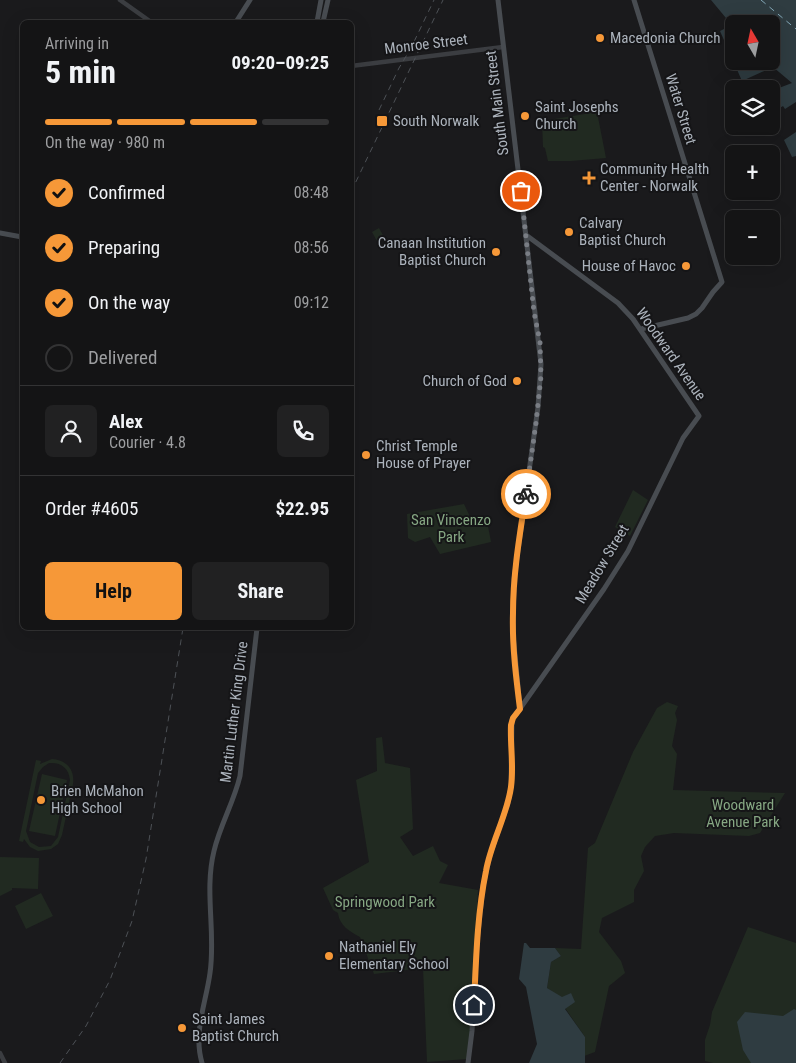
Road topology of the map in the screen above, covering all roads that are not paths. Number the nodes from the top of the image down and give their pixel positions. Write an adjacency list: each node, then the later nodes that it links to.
1 (120, 0): 7 (street)
2 (250, 0): 8 (main road)
3 (322, 0): 9 (main road)
4 (328, 0): 10 (main road)
5 (498, 0): 11 (main road, South Main Street)
6 (634, 0): 16 (main road, Water Street)
7 (148, 20)
8 (237, 20)
9 (317, 20)
10 (323, 20)
11 (503, 47): 12 (street, Monroe Street); 14 (main road, South Main Street)
12 (354, 66)
13 (0, 233): 15 (main road)
14 (526, 235): 16 (main road, Woodward Avenue); 19 (main road, South Main Street)
15 (20, 237)
16 (641, 329): 17 (main road, Woodward Avenue)
17 (699, 416): 19 (main road, Meadow Street)
18 (257, 630): 22 (main road, Martin Luther King Drive)
19 (520, 709): 23 (main road, Meadow Street)
20 (0, 1053): 21 (street)
21 (5, 1063)
22 (202, 1063)
23 (468, 1063)

